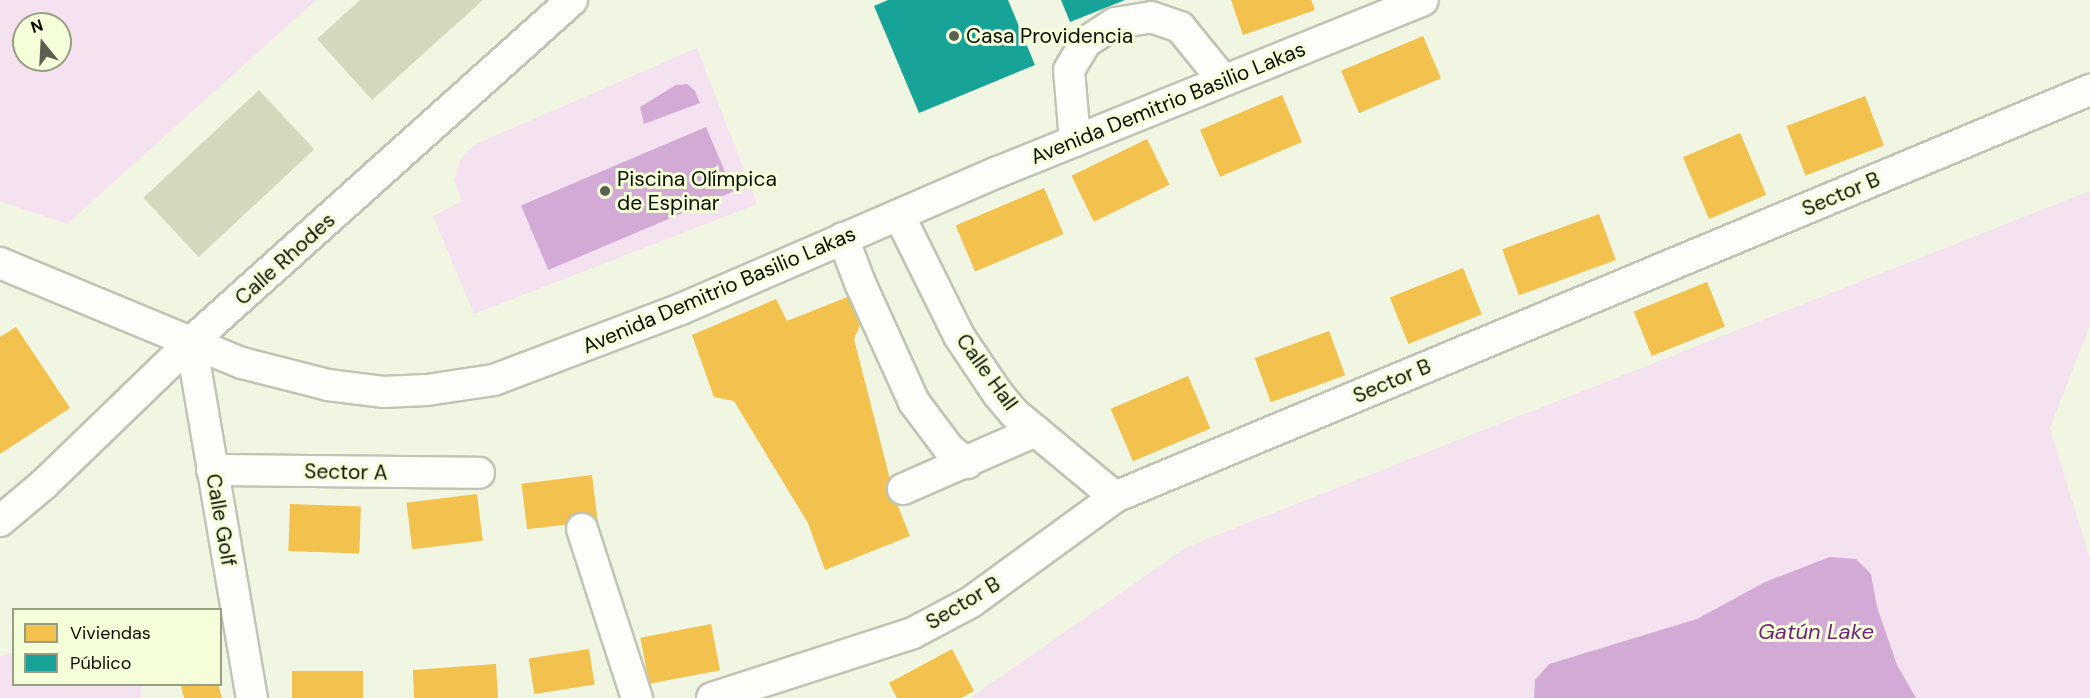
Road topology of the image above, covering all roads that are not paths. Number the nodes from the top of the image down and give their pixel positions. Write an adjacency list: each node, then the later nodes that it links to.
1 (572, 0): 10 (street, Calle Rhodes)
2 (1423, 0): 3 (street, Avenida Demitrio Basilio Lakas)
3 (1367, 12): 4 (street, Avenida Demitrio Basilio Lakas)
4 (1224, 80): 6 (street, Avenida Demitrio Basilio Lakas); 6 (street)
5 (2090, 90): 16 (street, Sector B)
6 (1075, 141): 7 (street, Avenida Demitrio Basilio Lakas)
7 (899, 215): 8 (street, Avenida Demitrio Basilio Lakas); 11 (street, Calle Hall)
8 (843, 238): 10 (street, Avenida Demitrio Basilio Lakas); 12 (street)
9 (0, 263): 10 (street, Avenida Demitrio Basilio Lakas)
10 (191, 342): 13 (street, Calle Golf); 17 (street, Calle Rhodes)
11 (1036, 431): 12 (street); 16 (street, Calle Hall)
12 (967, 463): 15 (street)
13 (212, 470): 14 (street, Sector A); 19 (street, Calle Golf)
14 (479, 473)
15 (903, 489)
16 (1115, 497): 21 (street, Sector B)
17 (0, 521)
18 (582, 529): 20 (street)
19 (252, 698)
20 (637, 698)
21 (712, 698)

